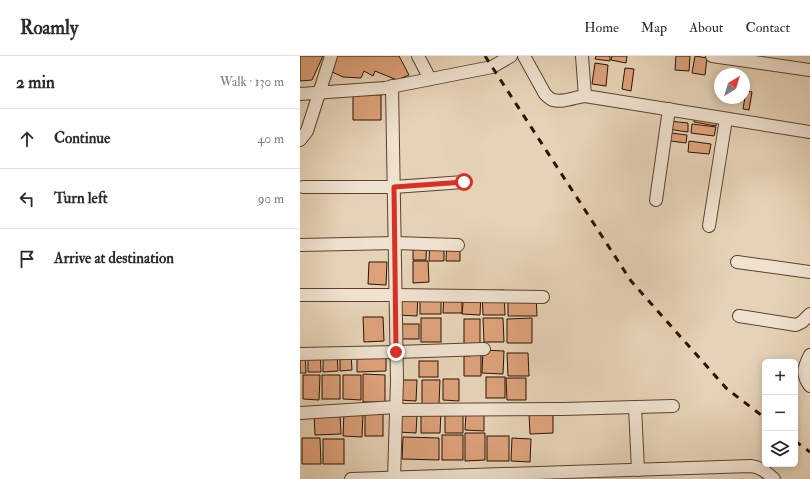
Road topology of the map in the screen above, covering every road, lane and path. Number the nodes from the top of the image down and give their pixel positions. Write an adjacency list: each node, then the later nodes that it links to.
1 (331, 56): 11 (street)
2 (418, 56): 9 (street)
3 (511, 56): 9 (street)
4 (524, 56): 13 (street)
5 (582, 56): 13 (street)
6 (712, 56): 7 (street)
7 (735, 58): 8 (street)
8 (810, 70)
9 (430, 79): 10 (street)
10 (392, 86): 11 (street); 20 (street)
11 (320, 92): 12 (street); 17 (street)
12 (300, 94)
13 (581, 96): 14 (street)
14 (669, 109): 15 (street); 21 (street)
15 (726, 119): 16 (street); 22 (street)
16 (810, 132)
17 (300, 140)
18 (464, 182): 20 (street)
19 (303, 187): 20 (street)
20 (394, 187): 23 (street)
21 (656, 200)
22 (709, 226)
23 (395, 244): 24 (street); 25 (street); 29 (street)
24 (300, 245)
25 (458, 245)
26 (737, 262): 27 (street)
27 (810, 272)
28 (300, 295): 29 (street)
29 (395, 295): 30 (street); 34 (street)
30 (543, 297)
31 (810, 314): 32 (street)
32 (739, 316)
33 (484, 349): 34 (street)
34 (396, 352): 35 (street); 40 (street)
35 (300, 354)
36 (810, 355): 37 (street)
37 (810, 386)
38 (673, 406): 39 (street)
39 (635, 407): 40 (street); 42 (street)
40 (396, 408): 41 (street); 45 (street)
41 (300, 413)
42 (638, 470): 43 (street); 44 (street)
43 (680, 474): 47 (street)
44 (618, 475): 45 (street)
45 (394, 478): 46 (street)
46 (351, 479)
47 (774, 479)

